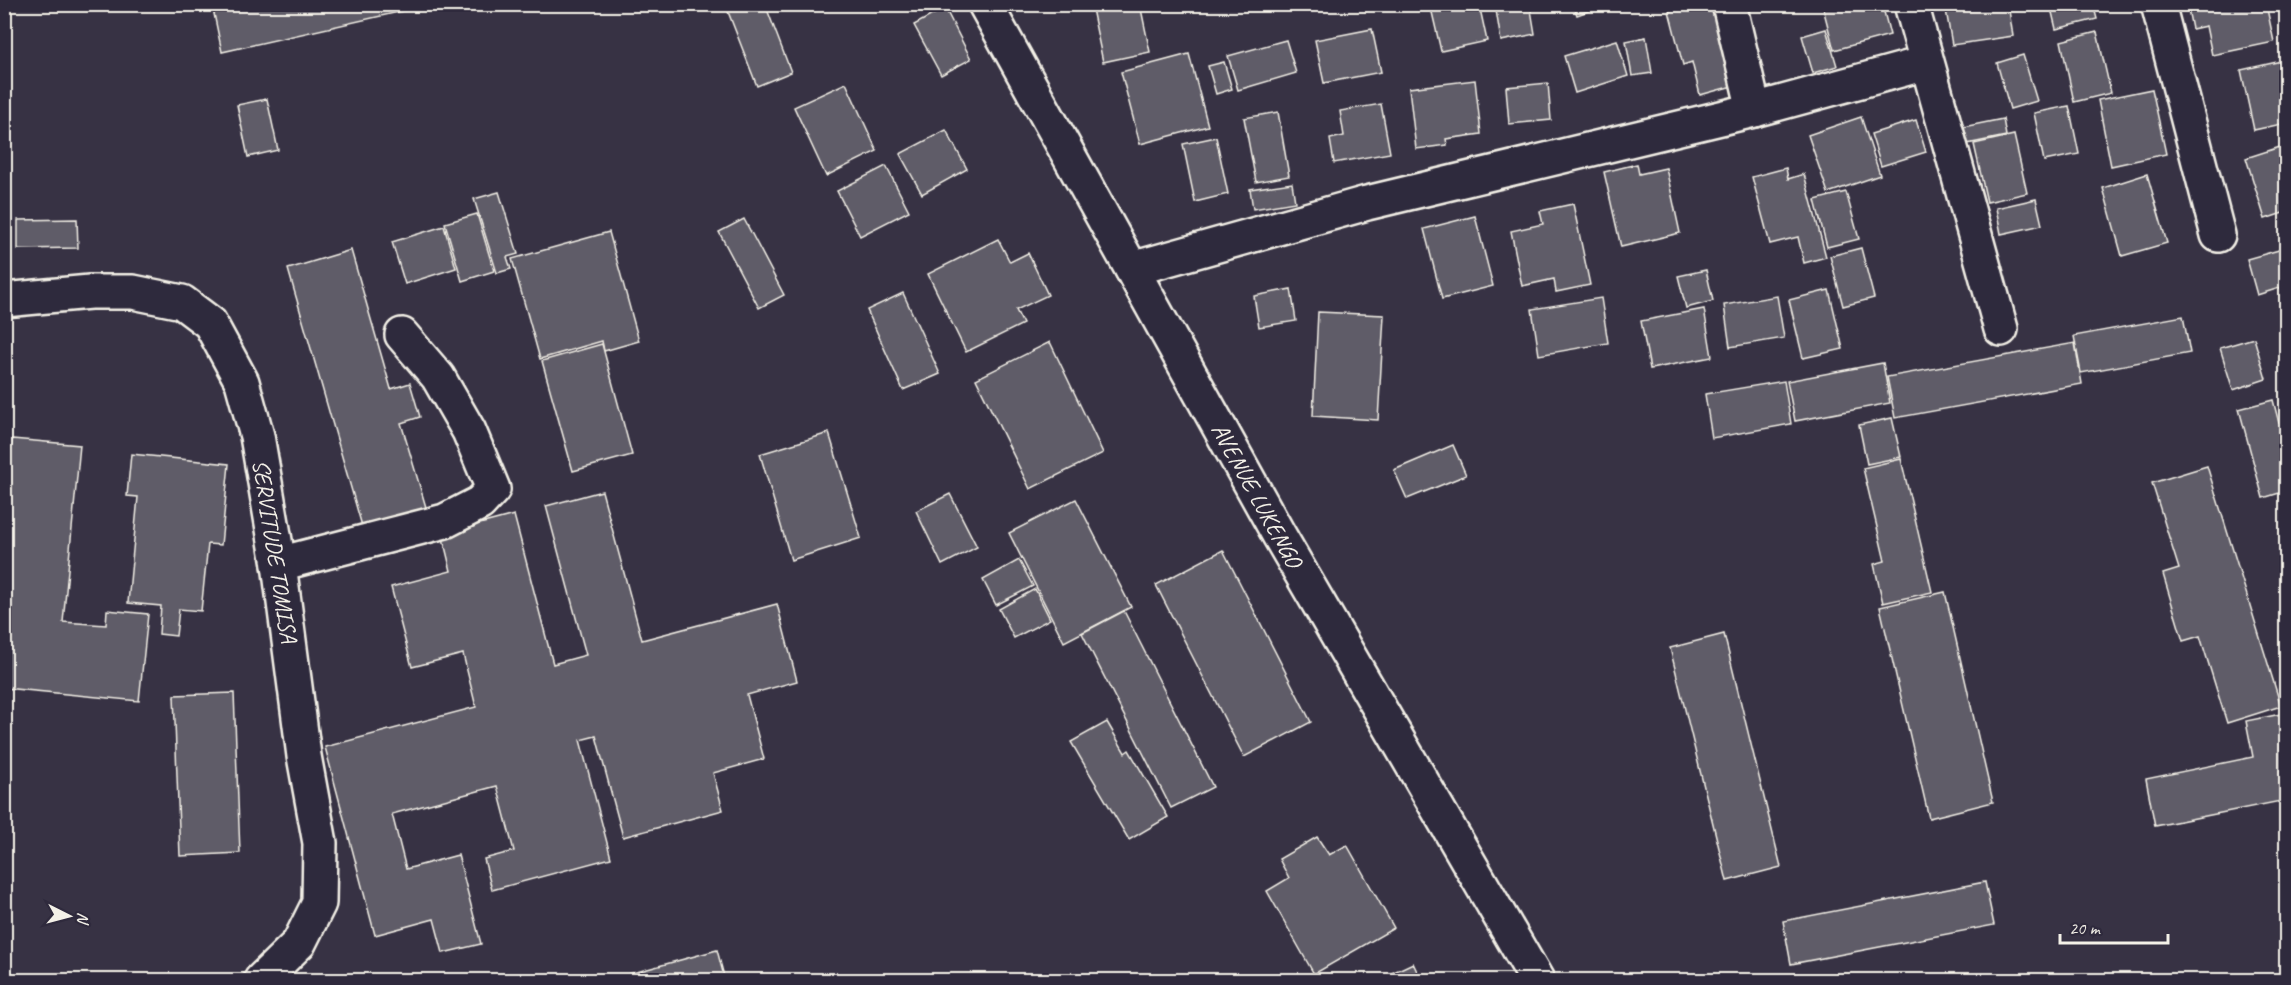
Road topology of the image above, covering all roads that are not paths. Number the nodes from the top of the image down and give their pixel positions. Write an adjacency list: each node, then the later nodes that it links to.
1 (985, 4): 8 (street, AVENUE LUKENGO)
2 (1729, 4): 6 (street)
3 (1911, 4): 5 (street)
4 (2158, 4): 7 (street)
5 (1926, 63): 6 (street); 10 (street)
6 (1754, 110): 8 (street)
7 (2218, 235)
8 (1132, 269): 14 (street, AVENUE LUKENGO)
9 (4, 300): 12 (street, SERVITUDE TOMISA)
10 (2001, 329)
11 (402, 335): 12 (street)
12 (279, 564): 13 (street, SERVITUDE TOMISA)
13 (261, 981)
14 (1537, 981)

